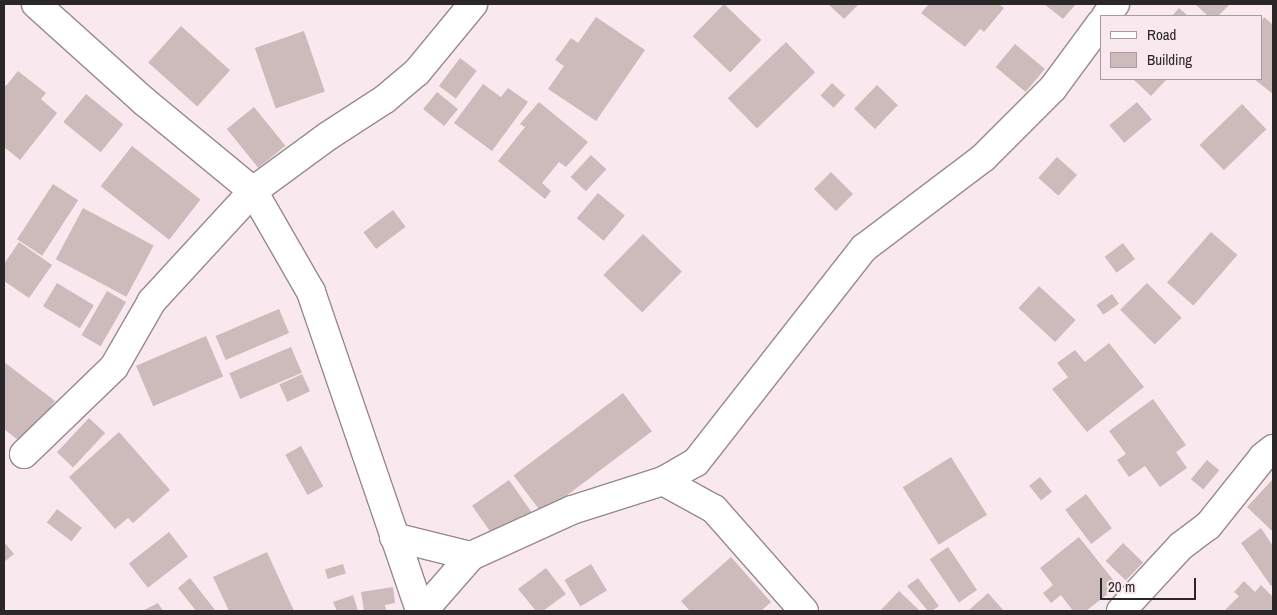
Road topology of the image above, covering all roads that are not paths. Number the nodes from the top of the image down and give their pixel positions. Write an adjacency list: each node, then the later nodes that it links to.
1 (36, 4): 6 (street)
2 (1115, 4): 4 (street)
3 (460, 10): 6 (street)
4 (1107, 15)
5 (1100, 25): 9 (street)
6 (253, 191): 8 (street); 12 (street)
7 (1273, 449): 16 (street)
8 (24, 454)
9 (700, 457): 10 (street); 11 (street)
10 (663, 482): 11 (street); 13 (street)
11 (714, 509): 15 (street)
12 (394, 537): 13 (street); 14 (street)
13 (471, 556): 14 (street)
14 (421, 611)
15 (804, 611)
16 (1121, 611)

